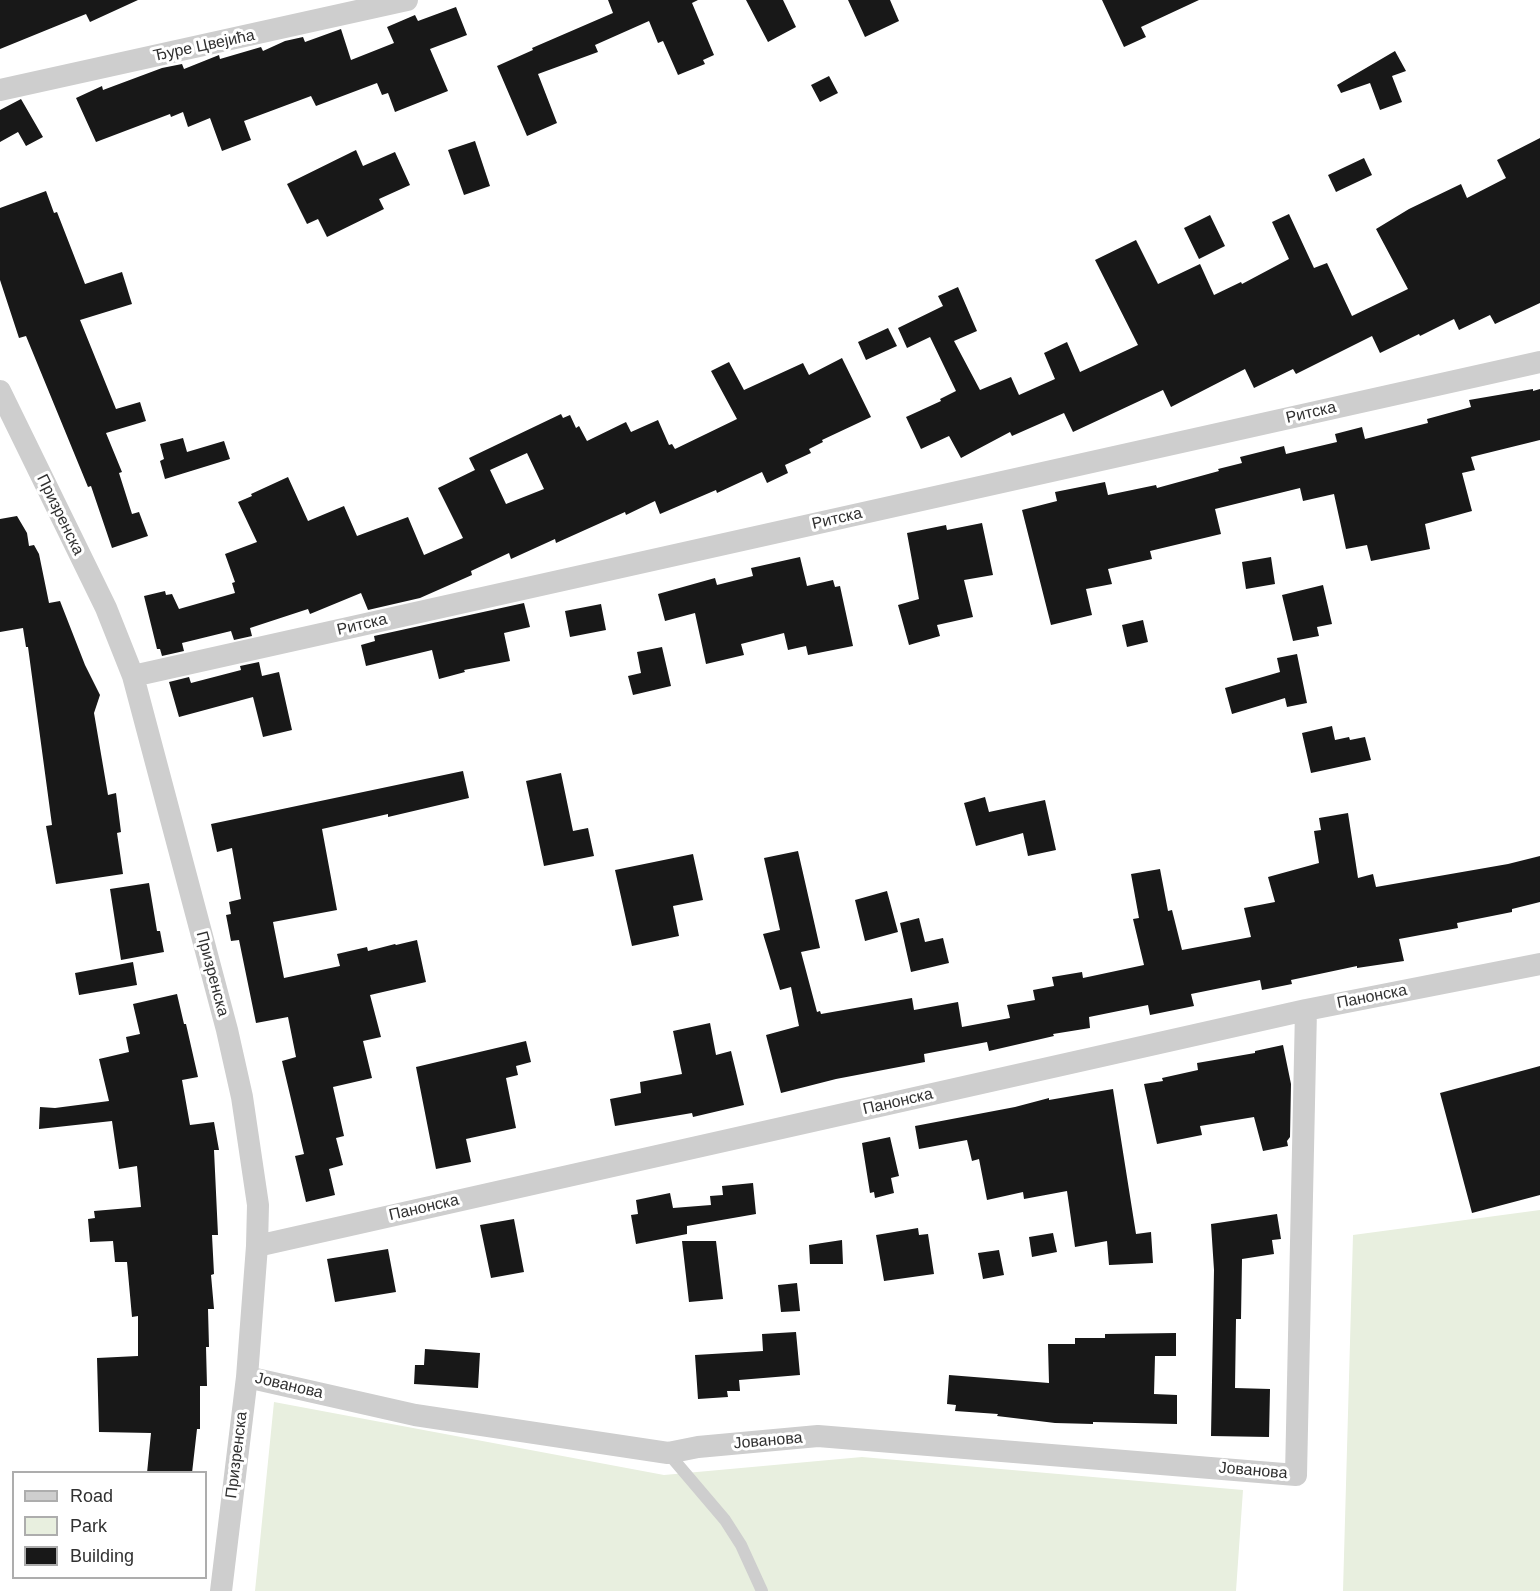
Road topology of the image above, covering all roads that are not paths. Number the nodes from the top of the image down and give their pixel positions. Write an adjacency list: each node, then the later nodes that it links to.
1 (407, 0): 2 (street, Ђуре Цвејића)
2 (0, 90)
3 (1540, 362): 5 (street, Ритска)
4 (0, 391): 5 (street, Призренска)
5 (133, 676): 8 (street, Призренска)
6 (1540, 964): 7 (street, Панонска)
7 (1306, 1010): 8 (street, Панонска); 10 (street, Јованова)
8 (257, 1246): 9 (street, Призренска)
9 (247, 1377): 10 (street, Јованова); 11 (street, Призренска)
10 (668, 1453): 12 (lane)
11 (221, 1591)
12 (762, 1591)

